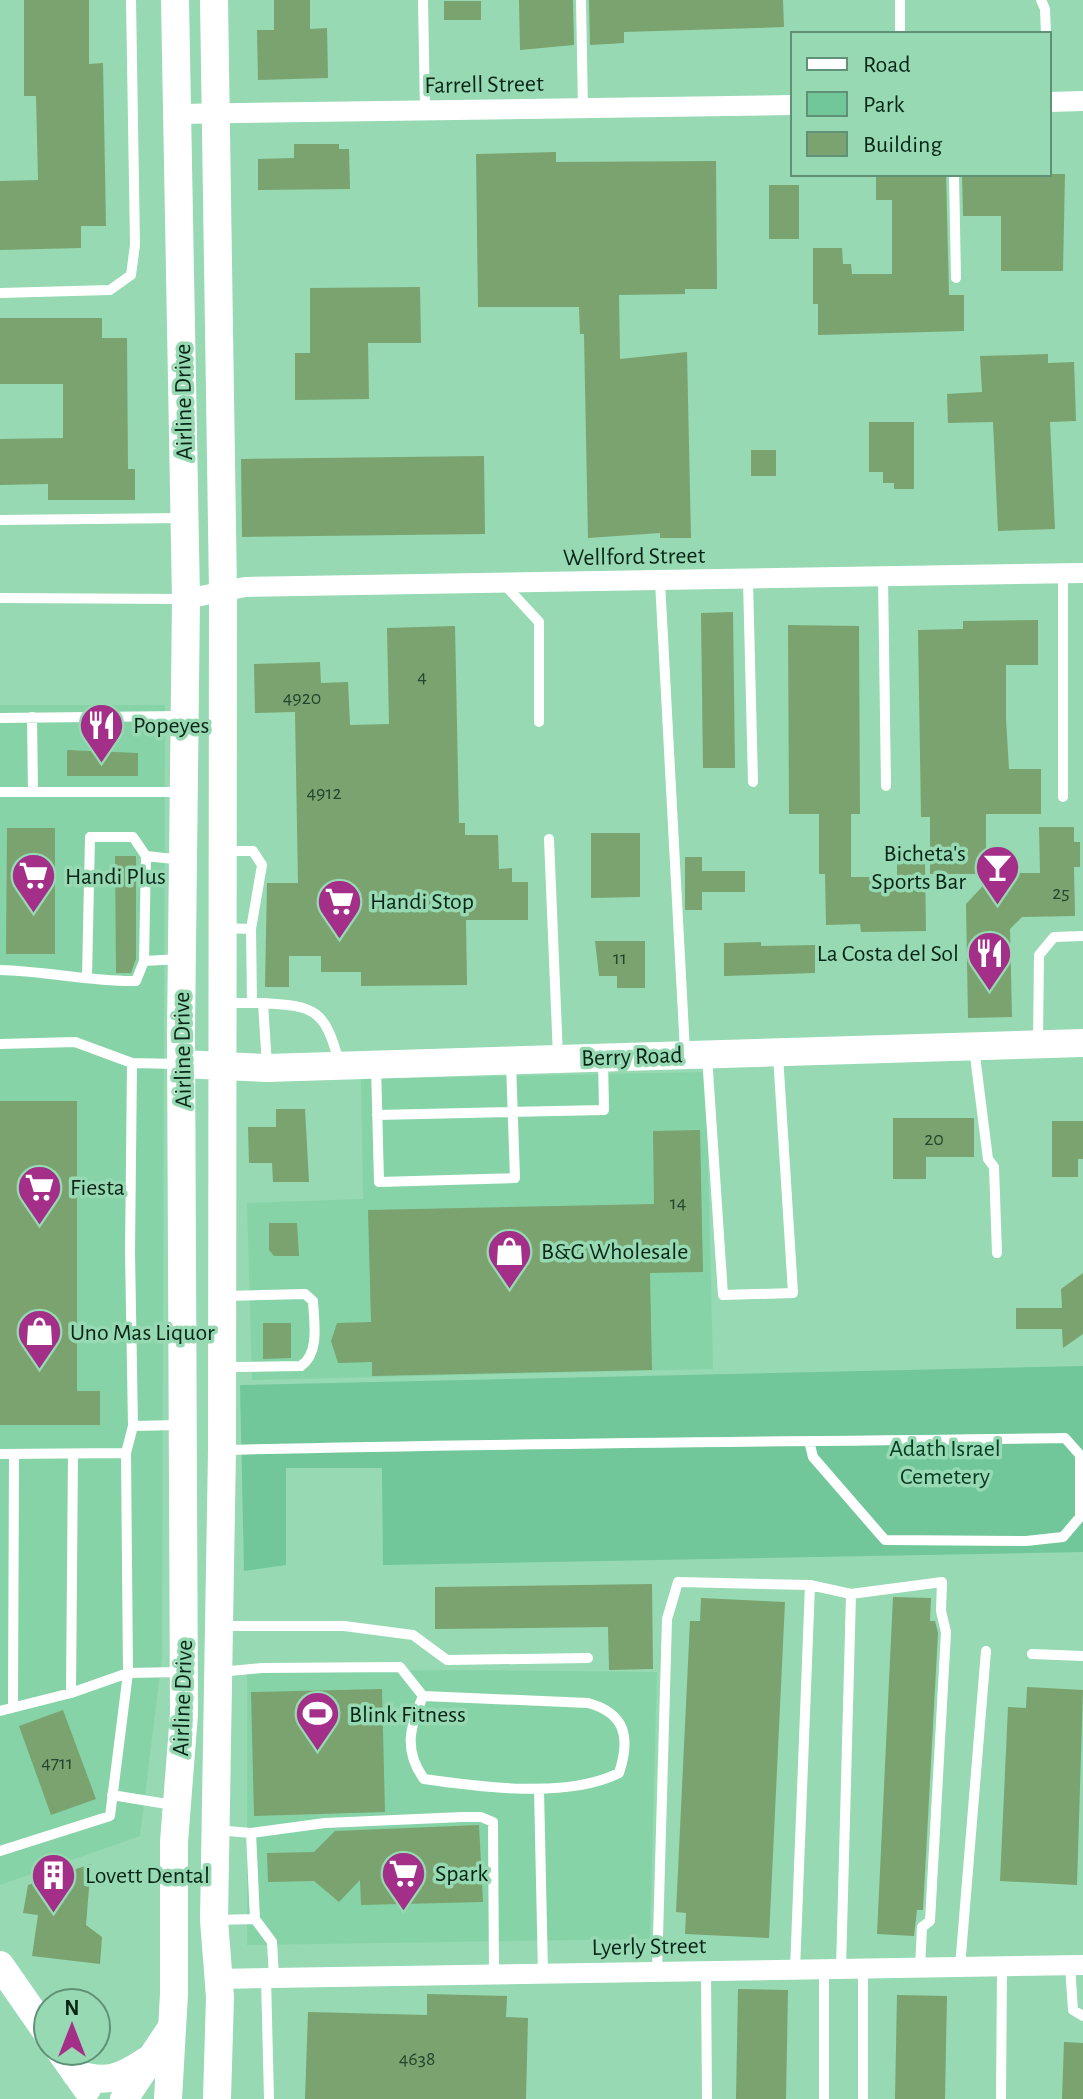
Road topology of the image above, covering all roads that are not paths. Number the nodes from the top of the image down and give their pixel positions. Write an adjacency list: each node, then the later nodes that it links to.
1 (131, 0): 19 (lane)
2 (175, 0): 15 (main road, Airline Drive)
3 (214, 0): 16 (main road, Airline Drive)
4 (423, 0): 14 (lane)
5 (581, 0): 13 (lane)
6 (900, 0): 8 (lane)
7 (1041, 0): 9 (lane)
8 (900, 32)
9 (1046, 32)
10 (1083, 101): 11 (street)
11 (1051, 102)
12 (791, 105): 13 (street, Farrell Street)
13 (583, 109): 14 (street, Farrell Street)
14 (425, 111): 16 (street, Farrell Street)
15 (176, 114): 16 (street, Farrell Street); 20 (main road, Airline Drive)
16 (214, 114): 21 (main road, Airline Drive)
17 (954, 176): 18 (lane)
18 (956, 278)
19 (0, 293)
20 (183, 349): 21 (main road); 22 (main road, Airline Drive)
21 (218, 350): 29 (main road, Airline Drive)
22 (184, 518): 23 (lane); 31 (main road, Airline Drive)
23 (0, 520)
24 (1073, 573): 25 (street, Wellford Street); 41 (lane)
25 (883, 577): 26 (street, Wellford Street); 37 (lane)
26 (748, 580): 27 (street, Wellford Street); 36 (lane)
27 (660, 581): 28 (street, Wellford Street); 60 (lane)
28 (504, 584): 29 (street, Wellford Street); 35 (lane)
29 (223, 592): 31 (street, Wellford Street); 43 (main road, Airline Drive)
30 (0, 598): 31 (lane)
31 (186, 599): 32 (main road, Airline Drive)
32 (183, 716): 33 (lane); 40 (main road, Airline Drive)
33 (32, 717): 34 (lane); 39 (lane)
34 (0, 718)
35 (539, 722)
36 (753, 782)
37 (886, 786)
38 (0, 792): 39 (lane)
39 (33, 792): 40 (lane)
40 (182, 792): 45 (main road, Airline Drive)
41 (1063, 797)
42 (549, 839): 62 (lane)
43 (222, 851): 46 (main road, Airline Drive); 47 (lane)
44 (146, 856): 45 (lane); 50 (lane); 52 (lane)
45 (183, 860): 49 (main road, Airline Drive)
46 (222, 928): 47 (lane); 53 (main road, Airline Drive)
47 (251, 929): 54 (lane)
48 (1083, 936): 57 (lane)
49 (181, 959): 50 (lane); 66 (main road, Airline Drive)
50 (144, 961): 52 (lane)
51 (0, 970): 52 (lane)
52 (87, 977)
53 (223, 1003): 54 (lane); 68 (main road, Airline Drive)
54 (258, 1003): 67 (lane); 69 (lane)
55 (1083, 1043): 57 (main road, Berry Road)
56 (0, 1044): 64 (lane)
57 (1038, 1044): 58 (main road, Berry Road)
58 (974, 1046): 59 (main road, Berry Road); 72 (lane)
59 (778, 1052): 60 (main road, Berry Road); 60 (lane)
60 (696, 1054): 61 (main road, Berry Road)
61 (603, 1057): 62 (main road, Berry Road); 70 (lane)
62 (558, 1058): 63 (main road, Berry Road)
63 (511, 1059): 65 (main road, Berry Road); 70 (lane)
64 (132, 1063): 66 (lane); 77 (lane)
65 (377, 1063): 67 (main road, Berry Road); 71 (lane)
66 (181, 1064): 68 (main road, Berry Road); 74 (main road, Airline Drive)
67 (339, 1064): 69 (main road, Berry Road)
68 (222, 1066): 69 (main road, Berry Road); 73 (main road, Airline Drive)
69 (267, 1068)
70 (513, 1112): 71 (lane); 71 (lane)
71 (377, 1115)
72 (997, 1253)
73 (222, 1296): 75 (main road, Airline Drive); 75 (lane)
74 (182, 1360): 75 (main road); 76 (main road, Airline Drive)
75 (222, 1360): 79 (main road, Airline Drive)
76 (183, 1425): 77 (lane); 91 (main road, Airline Drive)
77 (133, 1426): 80 (lane)
78 (809, 1441): 78 (lane); 79 (lane)
79 (222, 1450): 86 (main road, Airline Drive)
80 (126, 1453): 83 (lane); 93 (lane)
81 (0, 1454): 82 (lane)
82 (14, 1454): 83 (lane); 96 (lane)
83 (73, 1454): 94 (lane)
84 (810, 1585): 85 (lane); 114 (lane); 115 (lane)
85 (851, 1594): 111 (lane); 112 (lane)
86 (219, 1626): 90 (lane); 92 (main road, Airline Drive)
87 (986, 1651): 109 (lane)
88 (1032, 1654): 89 (lane)
89 (1083, 1656)
90 (588, 1658)
91 (184, 1672): 92 (main road); 93 (lane); 100 (main road, Airline Drive)
92 (217, 1672): 95 (lane); 101 (main road, Airline Drive)
93 (128, 1673): 94 (lane); 99 (lane)
94 (71, 1693): 96 (lane)
95 (423, 1696): 98 (lane); 98 (lane)
96 (13, 1707): 97 (lane)
97 (0, 1711)
98 (539, 1789): 117 (lane)
99 (112, 1795): 100 (lane); 103 (lane)
100 (177, 1805): 104 (main road, Airline Drive)
101 (214, 1830): 102 (lane); 106 (main road, Airline Drive)
102 (251, 1833): 105 (lane); 118 (lane)
103 (0, 1851)
104 (174, 1894): 120 (main road); 123 (main road, Airline Drive)
105 (255, 1919): 106 (lane); 119 (lane)
106 (214, 1920): 120 (main road, Airline Drive)
107 (0, 1965): 121 (main road)
108 (1077, 1965): 110 (street, Lyerly Street); 122 (lane)
109 (960, 1967): 110 (street, Lyerly Street); 111 (street, Lyerly Street)
110 (1002, 1967): 135 (lane)
111 (920, 1968): 113 (street, Lyerly Street)
112 (832, 1969): 113 (street, Lyerly Street); 114 (street, Lyerly Street); 133 (lane)
113 (863, 1969): 134 (lane)
114 (795, 1970): 116 (street, Lyerly Street)
115 (657, 1972): 116 (street, Lyerly Street); 117 (street, Lyerly Street)
116 (706, 1972): 132 (lane)
117 (543, 1974): 118 (street, Lyerly Street)
118 (494, 1975): 119 (street, Lyerly Street)
119 (270, 1978): 120 (street, Lyerly Street); 131 (lane)
120 (215, 1979): 130 (main road, Airline Drive)
121 (32, 2011)
122 (1083, 2016)
123 (172, 2027): 124 (main road); 129 (main road, Airline Drive)
124 (150, 2058): 126 (main road); 128 (main road)
125 (71, 2067): 126 (main road)
126 (76, 2074): 127 (main road)
127 (94, 2099)
128 (124, 2099)
129 (168, 2099)
130 (217, 2099)
131 (269, 2099)
132 (707, 2099)
133 (824, 2099)
134 (863, 2099)
135 (1001, 2099)

